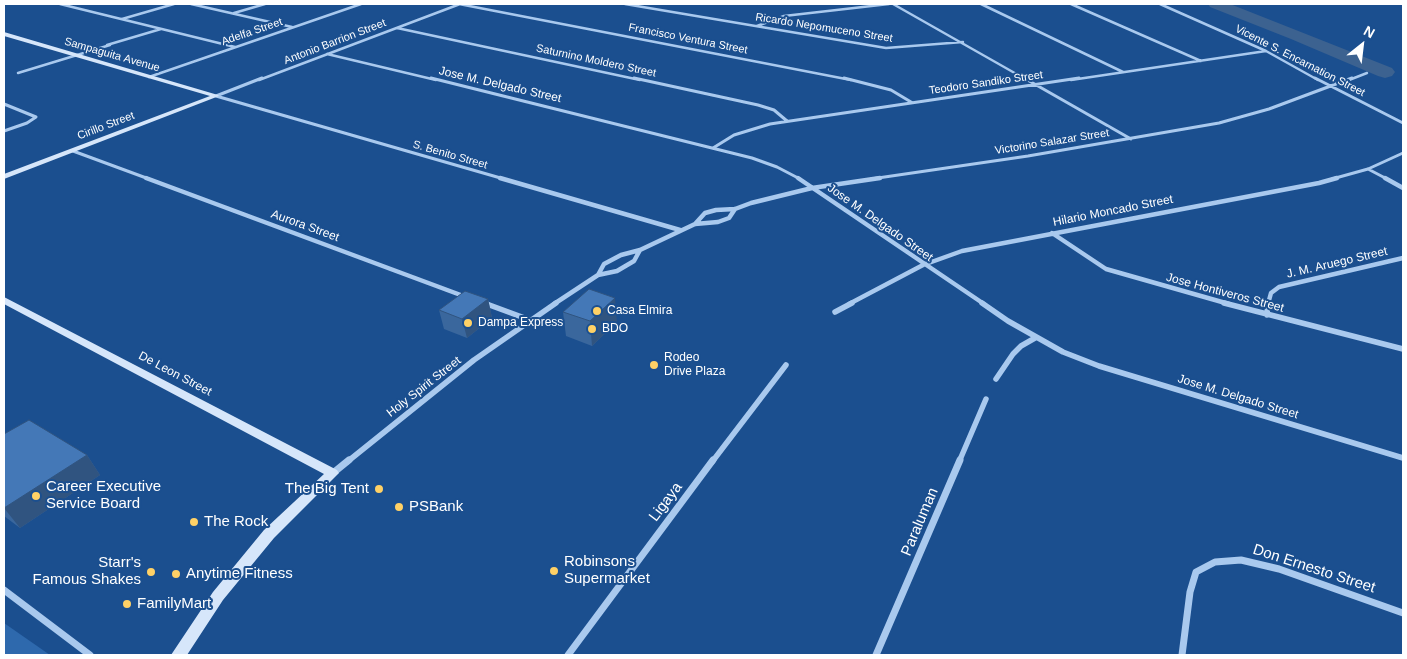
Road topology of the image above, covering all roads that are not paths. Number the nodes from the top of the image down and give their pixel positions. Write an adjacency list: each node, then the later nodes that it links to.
1 (60, 4): 14 (street)
2 (174, 4): 14 (street)
3 (191, 4): 13 (street)
4 (265, 4): 13 (street)
5 (361, 4): 16 (street, Adelfa Street)
6 (459, 4): 17 (street, Antonio Barrion Street); 33 (street, Francisco Ventura Street)
7 (625, 4): 15 (street, Ricardo Nepomuceno Street)
8 (889, 4): 15 (street)
9 (893, 4): 20 (street)
10 (981, 4): 27 (street)
11 (1071, 4): 25 (street)
12 (1160, 4): 22 (street, Vicente S. Encarnation Street)
13 (233, 14): 16 (street)
14 (121, 19): 18 (street)
15 (757, 26): 20 (street, Ricardo Nepomuceno Street)
16 (293, 27): 21 (street, Adelfa Street)
17 (397, 28): 23 (street, Antonio Barrion Street); 35 (street, Saturnino Moldero Street)
18 (161, 29): 21 (street); 24 (street)
19 (4, 34): 24 (main road, Sampaguita Avenue)
20 (963, 42): 30 (street)
21 (235, 47): 29 (street, Adelfa Street)
22 (1266, 51): 25 (street, Teodoro Sandiko Street); 31 (street, Vicente S. Encarnation Street)
23 (327, 54): 32 (street, Antonio Barrion Street); 39 (street, Jose M. Delgado Street)
24 (76, 55): 26 (street); 29 (main road, Sampaguita Avenue)
25 (1202, 61): 27 (street, Teodoro Sandiko Street)
26 (18, 73)
27 (1124, 73): 30 (street, Teodoro Sandiko Street)
28 (1367, 73): 31 (street, Victorino Salazar Street)
29 (149, 76): 32 (main road, Sampaguita Avenue)
30 (1037, 85): 33 (street, Teodoro Sandiko Street); 38 (street)
31 (1329, 86): 36 (street, Vicente S. Encarnation Street); 38 (street, Victorino Salazar Street)
32 (216, 96): 40 (main road, Cirillo Street); 48 (street, S. Benito Street)
33 (911, 103): 35 (street, Teodoro Sandiko Street)
34 (4, 104): 37 (street)
35 (786, 121): 39 (street, Teodoro Sandiko Street)
36 (1403, 123)
37 (4, 131)
38 (1131, 139): 44 (street, Victorino Salazar Street)
39 (713, 148): 44 (street, Jose M. Delgado Street)
40 (73, 151): 43 (main road, Cirillo Street); 54 (street, Aurora Street)
41 (1403, 153): 42 (street, Hilario Moncado Street)
42 (1368, 169): 45 (street); 49 (street, Hilario Moncado Street)
43 (4, 177)
44 (812, 188): 46 (street, Victorino Salazar Street); 52 (street, Jose M. Delgado Street)
45 (1403, 188)
46 (735, 209): 47 (street, Victorino Salazar Street); 47 (street, Victorino Salazar Street)
47 (695, 224): 48 (street, Victorino Salazar Street)
48 (680, 230): 50 (street, Victorino Salazar Street)
49 (1052, 233): 52 (street, Hilario Moncado Street); 58 (street, Jose Hontiveros Street)
50 (640, 250): 53 (street, Victorino Salazar Street); 53 (street, Victorino Salazar Street)
51 (1403, 258): 58 (street, J. M. Aruego Street)
52 (923, 265): 57 (street, Hilario Moncado Street); 60 (street, Jose M. Delgado Street)
53 (598, 275): 59 (street, Victorino Salazar Street)
54 (470, 298)
55 (4, 300): 66 (main road, De Leon Street)
56 (479, 301): 59 (street)
57 (835, 312)
58 (1267, 315): 61 (street, Jose Hontiveros Street)
59 (530, 320): 66 (street, Holy Spirit Street)
60 (1035, 338): 63 (street); 65 (street, Jose M. Delgado Street)
61 (1403, 350)
62 (786, 365): 71 (street, Ligaya)
63 (996, 379)
64 (986, 399): 72 (street, Paraluman)
65 (1403, 458)
66 (333, 473): 70 (main road)
67 (4, 590): 69 (street)
68 (1403, 614): 73 (street, Don Ernesto Street)
69 (90, 655)
70 (179, 655)
71 (568, 655)
72 (876, 655)
73 (1182, 655)

